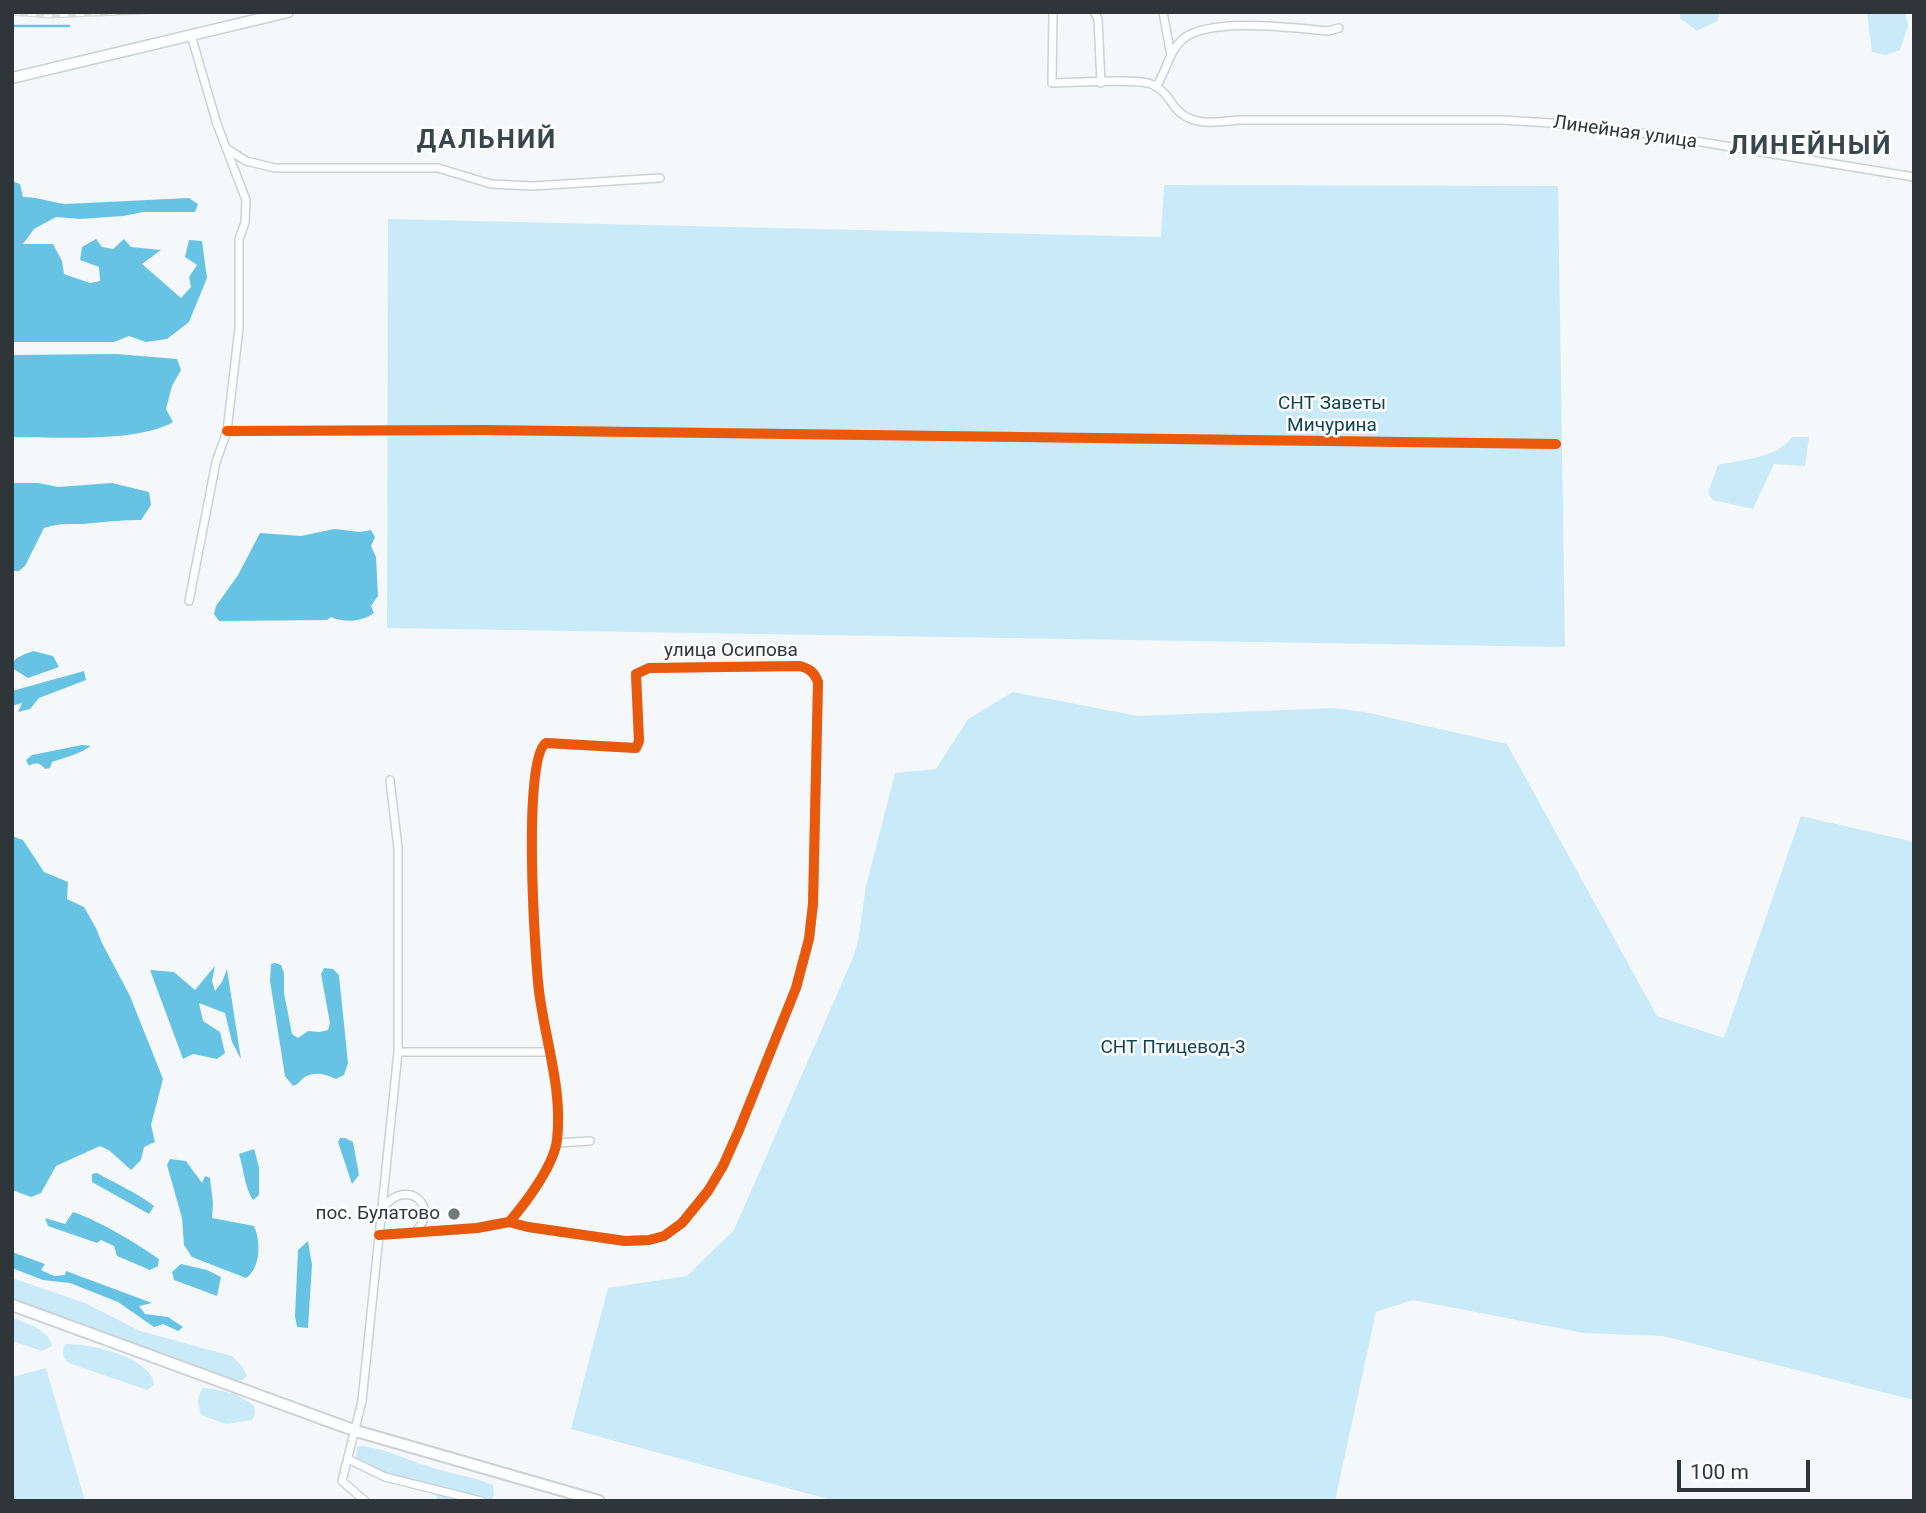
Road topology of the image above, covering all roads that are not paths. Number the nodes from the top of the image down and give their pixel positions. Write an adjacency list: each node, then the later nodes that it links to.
1 (288, 12): 6 (street)
2 (1053, 12): 9 (street)
3 (1094, 12): 9 (street)
4 (1163, 12): 7 (street)
5 (1339, 28): 7 (street)
6 (191, 35): 8 (street); 11 (street)
7 (1171, 56): 10 (street)
8 (12, 78)
9 (1101, 83): 10 (street)
10 (1156, 87): 12 (street, Линейная улица)
11 (225, 147): 13 (street); 14 (street)
12 (1914, 177)
13 (660, 178)
14 (228, 431): 15 (street); 16 (street)
15 (1556, 444)
16 (189, 601)
17 (390, 780): 18 (street)
18 (398, 1052): 19 (street); 22 (street)
19 (549, 1052): 21 (street, улица Осипова); 23 (street, улица Осипова)
20 (590, 1141): 21 (street)
21 (557, 1143): 23 (street, улица Осипова)
22 (383, 1207): 24 (street); 25 (street)
23 (509, 1222): 24 (street, улица Осипова)
24 (416, 1231): 25 (street, улица Осипова)
25 (379, 1235): 27 (street)
26 (12, 1305): 27 (main road)
27 (356, 1431): 28 (street); 31 (main road)
28 (348, 1459): 29 (street); 30 (street)
29 (365, 1501)
30 (481, 1501)
31 (599, 1501)

